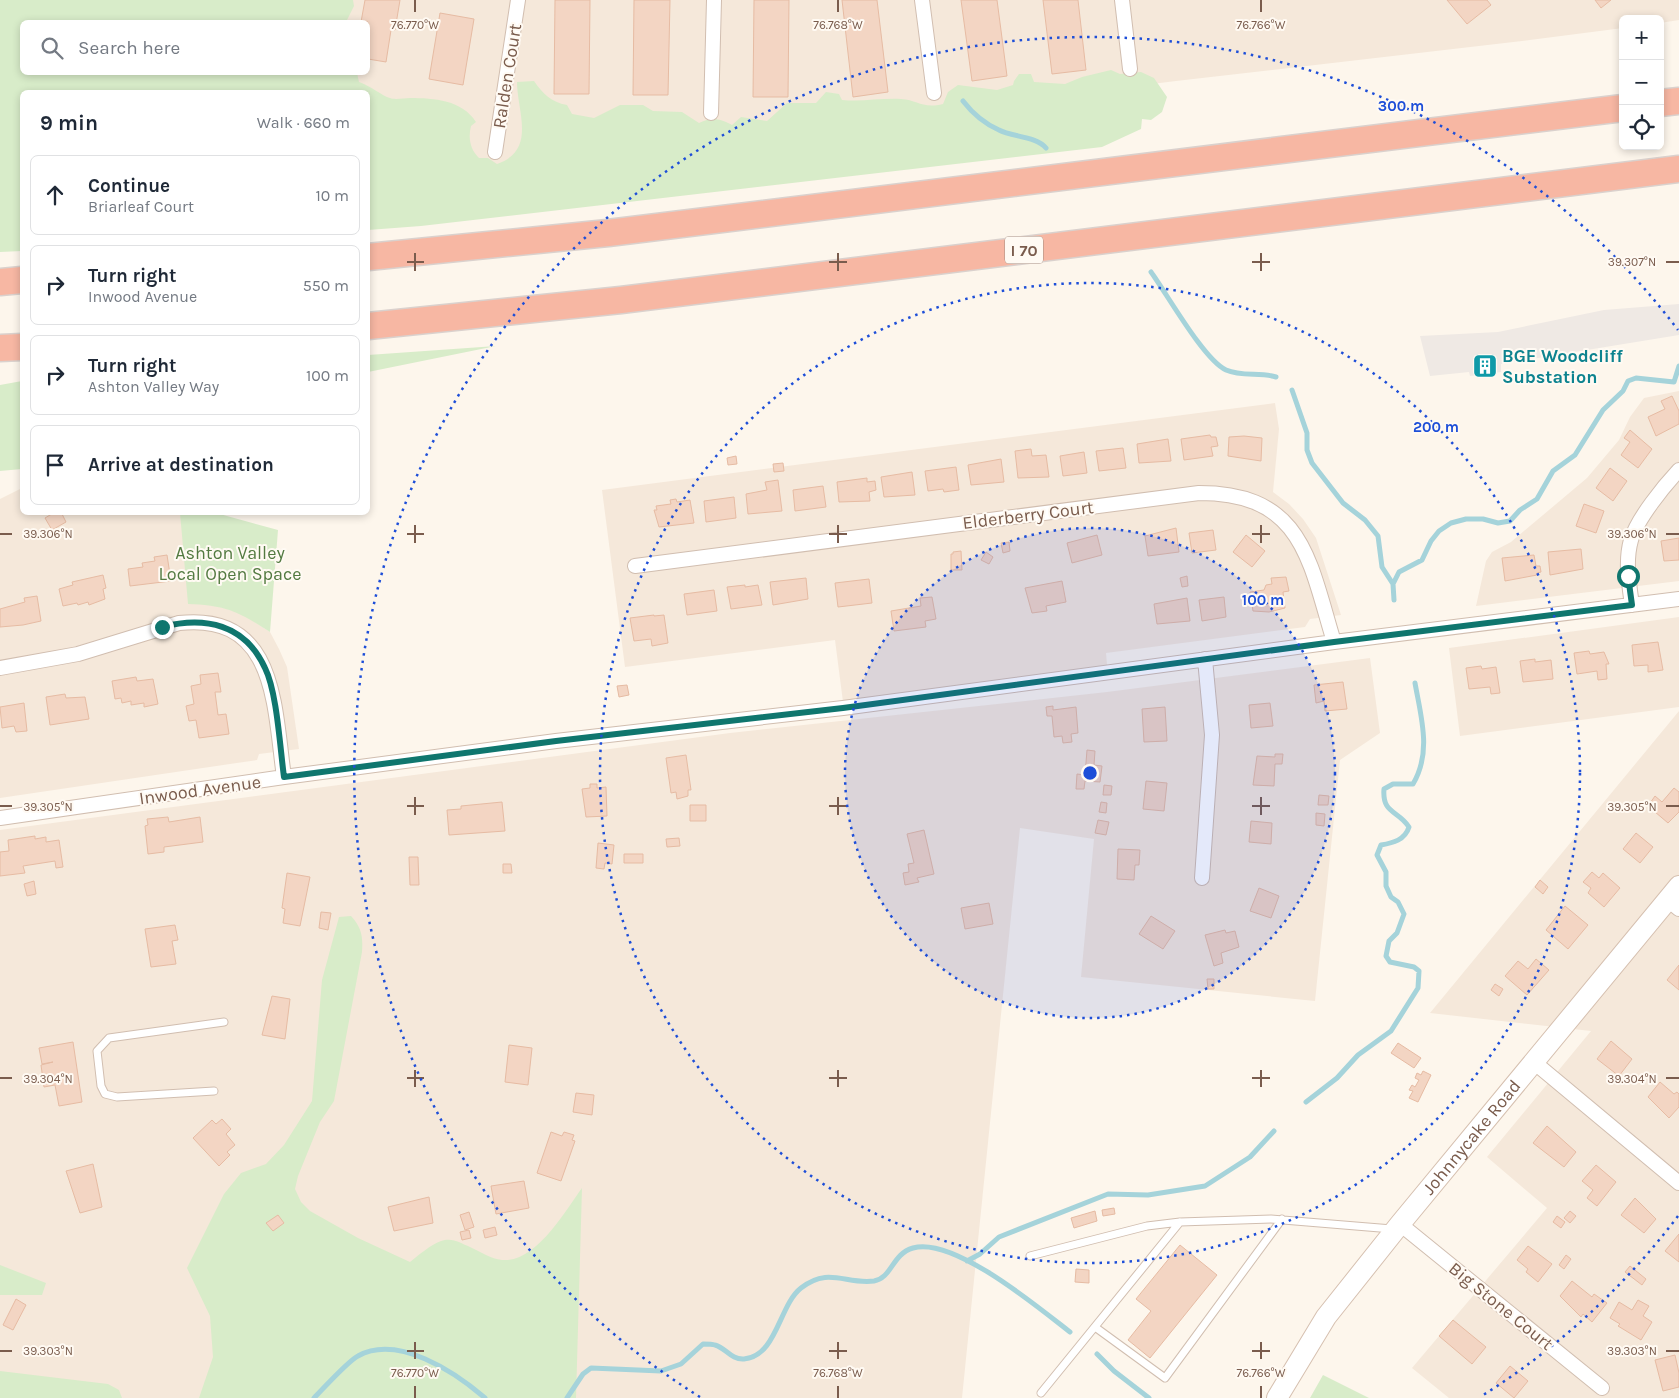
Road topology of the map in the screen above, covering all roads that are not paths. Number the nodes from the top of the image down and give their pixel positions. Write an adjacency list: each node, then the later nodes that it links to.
1 (518, 0): 11 (street, Ralden Court)
2 (714, 0): 10 (street)
3 (922, 0): 6 (street)
4 (1122, 0): 5 (street)
5 (1130, 69)
6 (934, 93)
7 (1679, 101): 8 (highway)
8 (1664, 103)
9 (1619, 108): 13 (highway)
10 (711, 113)
11 (495, 152)
12 (1679, 169): 16 (highway, I 70)
13 (370, 257)
14 (20, 280): 15 (highway)
15 (0, 282)
16 (370, 326)
17 (0, 348): 18 (highway)
18 (20, 348)
19 (1679, 470): 22 (street)
20 (635, 566): 23 (street, Elderberry Court)
21 (1679, 599): 22 (street, Inwood Avenue)
22 (1632, 605): 23 (street, Inwood Avenue)
23 (1334, 642): 24 (street, Inwood Avenue)
24 (1204, 659): 26 (street, Inwood Avenue); 28 (street)
25 (0, 668): 26 (street)
26 (284, 777): 27 (street, Inwood Avenue)
27 (0, 818)
28 (1202, 878)
29 (1675, 899): 31 (street, Johnnycake Road)
30 (224, 1022): 32 (lane)
31 (1535, 1063): 33 (street); 36 (street, Johnnycake Road)
32 (214, 1091)
33 (1679, 1182)
34 (1282, 1219): 35 (lane); 36 (lane); 38 (lane)
35 (1180, 1222): 37 (lane); 38 (lane)
36 (1398, 1226): 39 (street, Big Stone Court); 41 (street, Johnnycake Road)
37 (1030, 1256)
38 (1095, 1327): 40 (lane)
39 (1602, 1388)
40 (1041, 1393)
41 (1277, 1398)

